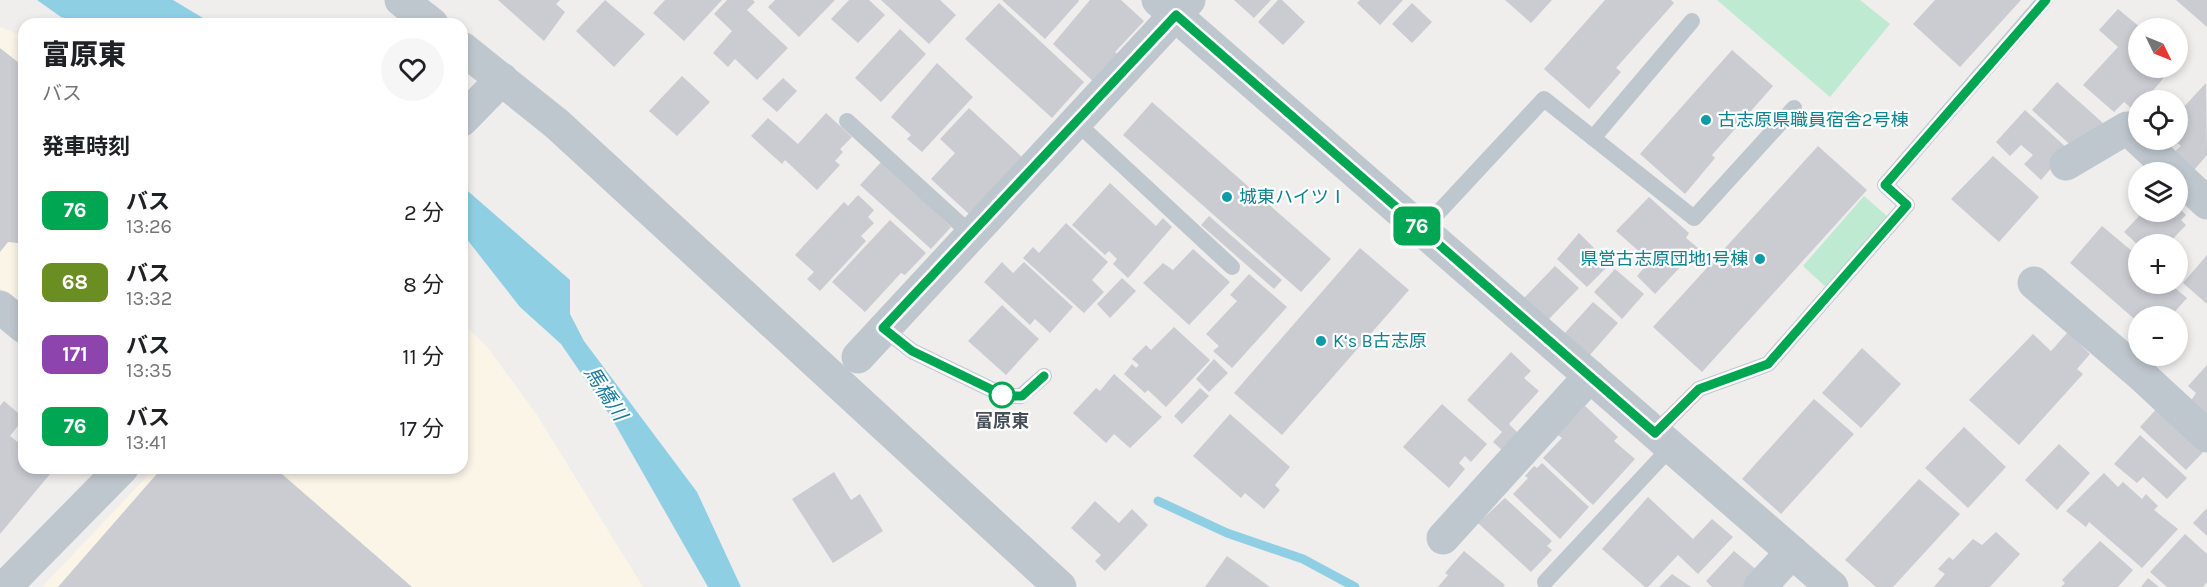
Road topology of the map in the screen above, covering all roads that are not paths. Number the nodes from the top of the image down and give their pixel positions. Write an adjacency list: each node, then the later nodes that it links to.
1 (401, 0): 4 (street)
2 (2046, 0): 28 (lane)
3 (1175, 5): 11 (street); 17 (street)
4 (424, 18)
5 (1692, 21): 12 (lane)
6 (468, 53): 7 (street)
7 (502, 79): 9 (street); 34 (street)
8 (1794, 108): 12 (lane)
9 (468, 114)
10 (847, 121): 18 (lane)
11 (1076, 122): 18 (street); 19 (lane)
12 (1593, 138): 17 (lane)
13 (2163, 162): 14 (street)
14 (2066, 164)
15 (2188, 185): 16 (street)
16 (2207, 203)
17 (1422, 230): 26 (street)
18 (971, 234): 23 (street)
19 (1232, 267)
20 (2034, 283): 27 (street)
21 (0, 307): 22 (street)
22 (18, 322)
23 (883, 328): 24 (street); 25 (lane)
24 (858, 357)
25 (1044, 376)
26 (1590, 376): 28 (street); 30 (street)
27 (2207, 436)
28 (1663, 440): 31 (street); 32 (lane)
29 (116, 474): 33 (street)
30 (1443, 538)
31 (1792, 552): 35 (street); 36 (street)
32 (1545, 582)
33 (5, 587)
34 (1060, 587)
35 (1760, 587)
36 (1832, 587)

